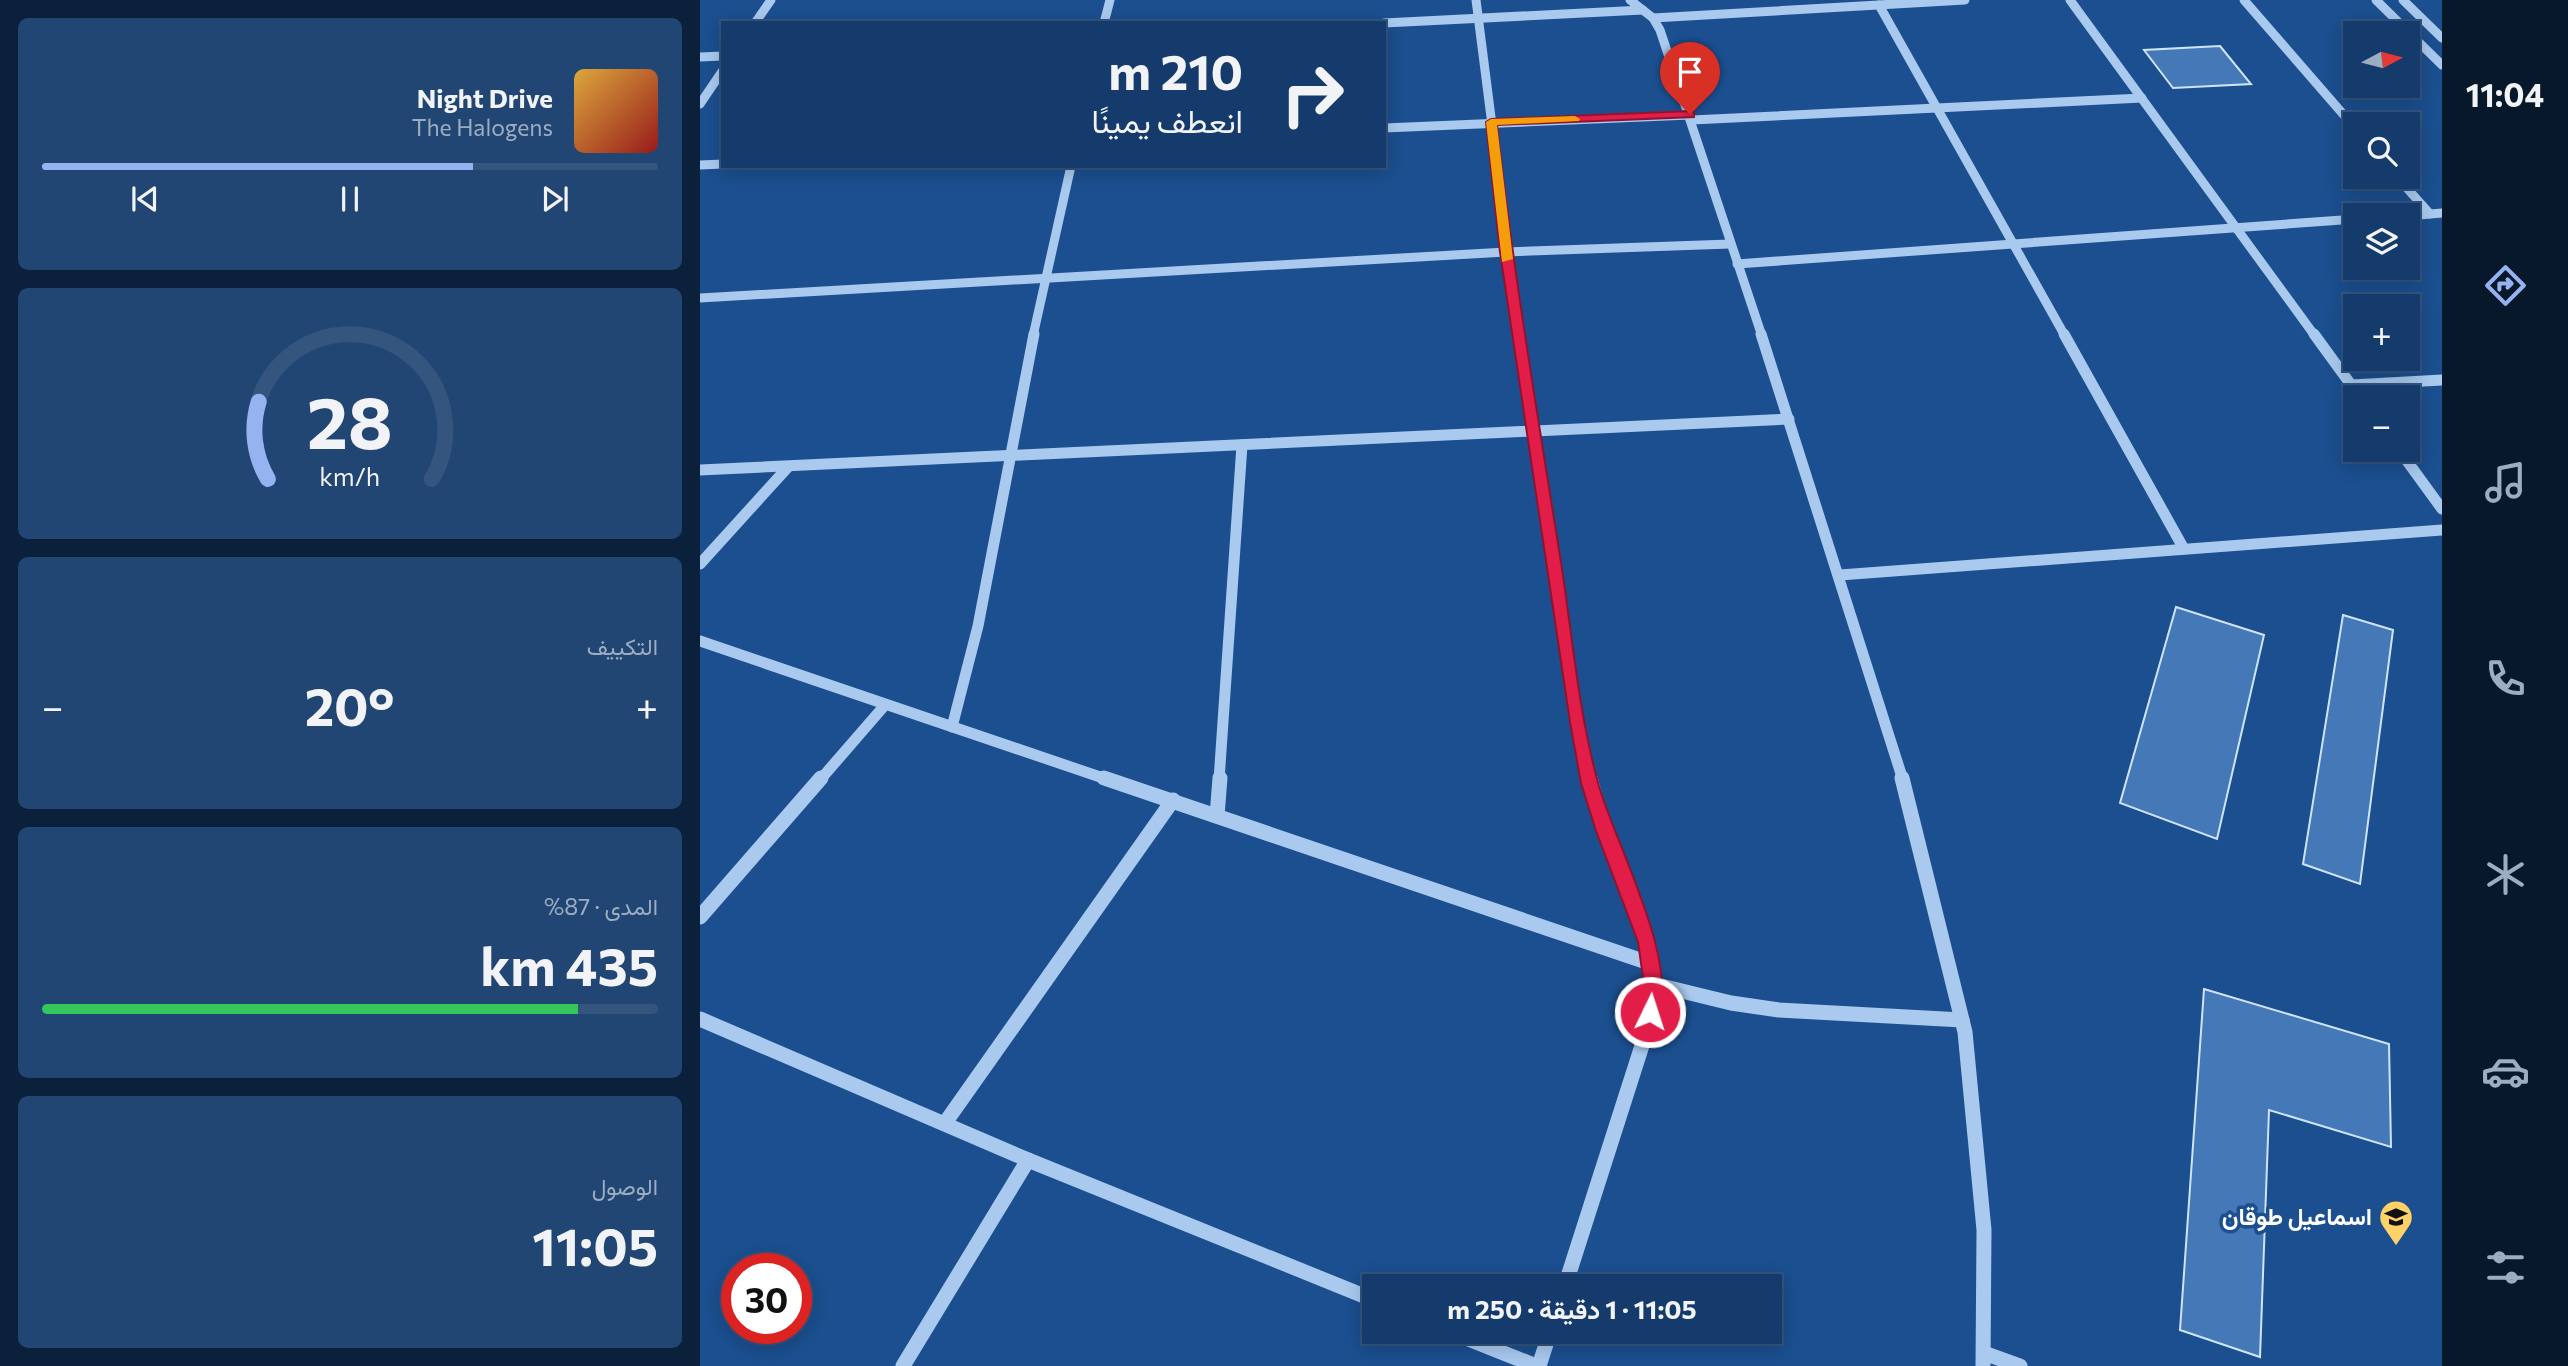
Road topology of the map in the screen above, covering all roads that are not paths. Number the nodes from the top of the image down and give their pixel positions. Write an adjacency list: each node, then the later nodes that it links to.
1 (771, 0): 13 (street)
2 (1110, 0): 14 (street)
3 (1476, 0): 12 (street)
4 (1630, 0): 11 (street)
5 (1965, 0): 10 (street)
6 (2070, 0): 21 (street)
7 (2244, 0): 24 (street)
8 (2376, 0): 19 (street)
9 (2403, 0): 16 (street)
10 (1878, 5): 11 (street); 23 (street)
11 (1648, 14): 12 (street); 25 (street)
12 (1478, 19): 15 (street); 26 (street)
13 (756, 21)
14 (1105, 21)
15 (1386, 23)
16 (2442, 38)
17 (721, 55): 18 (street)
18 (700, 57)
19 (2442, 65)
20 (721, 74): 22 (street)
21 (2142, 98): 23 (street); 36 (street)
22 (700, 104)
23 (1937, 108): 25 (street); 38 (street)
24 (2343, 114)
25 (1691, 117): 26 (street); 37 (street)
26 (1491, 122): 27 (street); 39 (street)
27 (1386, 128)
28 (700, 164): 29 (street)
29 (721, 164)
30 (1070, 168): 41 (street)
31 (2408, 189): 33 (street)
32 (2442, 213): 33 (street)
33 (2430, 214): 34 (street)
34 (2420, 215)
35 (2343, 220): 36 (street)
36 (2237, 228): 38 (street); 44 (street)
37 (1730, 243): 39 (street); 40 (street)
38 (2013, 244): 40 (street); 55 (street)
39 (1506, 252): 41 (street); 47 (street)
40 (1737, 264): 46 (street)
41 (1047, 279): 42 (street); 49 (street)
42 (700, 298)
43 (2442, 380): 45 (street)
44 (2351, 385)
45 (2367, 385)
46 (1789, 419): 47 (street); 57 (street)
47 (1532, 428): 48 (street); 64 (street)
48 (1242, 444): 49 (street); 62 (street)
49 (1008, 457): 51 (street); 60 (street)
50 (2408, 462): 53 (street)
51 (788, 467): 52 (street); 56 (street)
52 (700, 470)
53 (2442, 509)
54 (2442, 530): 55 (street)
55 (2185, 549): 57 (street)
56 (700, 564)
57 (1840, 575): 67 (street)
58 (700, 641): 59 (street)
59 (885, 705): 60 (street); 63 (street)
60 (952, 727): 61 (street)
61 (1173, 800): 62 (street); 68 (street)
62 (1217, 816): 64 (street)
63 (700, 917)
64 (1652, 964): 65 (street)
65 (1653, 984): 67 (street); 70 (street)
66 (700, 1019): 68 (street)
67 (1962, 1020): 74 (street)
68 (945, 1123): 69 (street)
69 (1027, 1160): 71 (street); 75 (street)
70 (1569, 1274)
71 (1362, 1295)
72 (1481, 1344): 76 (street)
73 (1545, 1344): 76 (street)
74 (1983, 1359): 77 (street)
75 (903, 1366)
76 (1537, 1366)
77 (2020, 1366)

